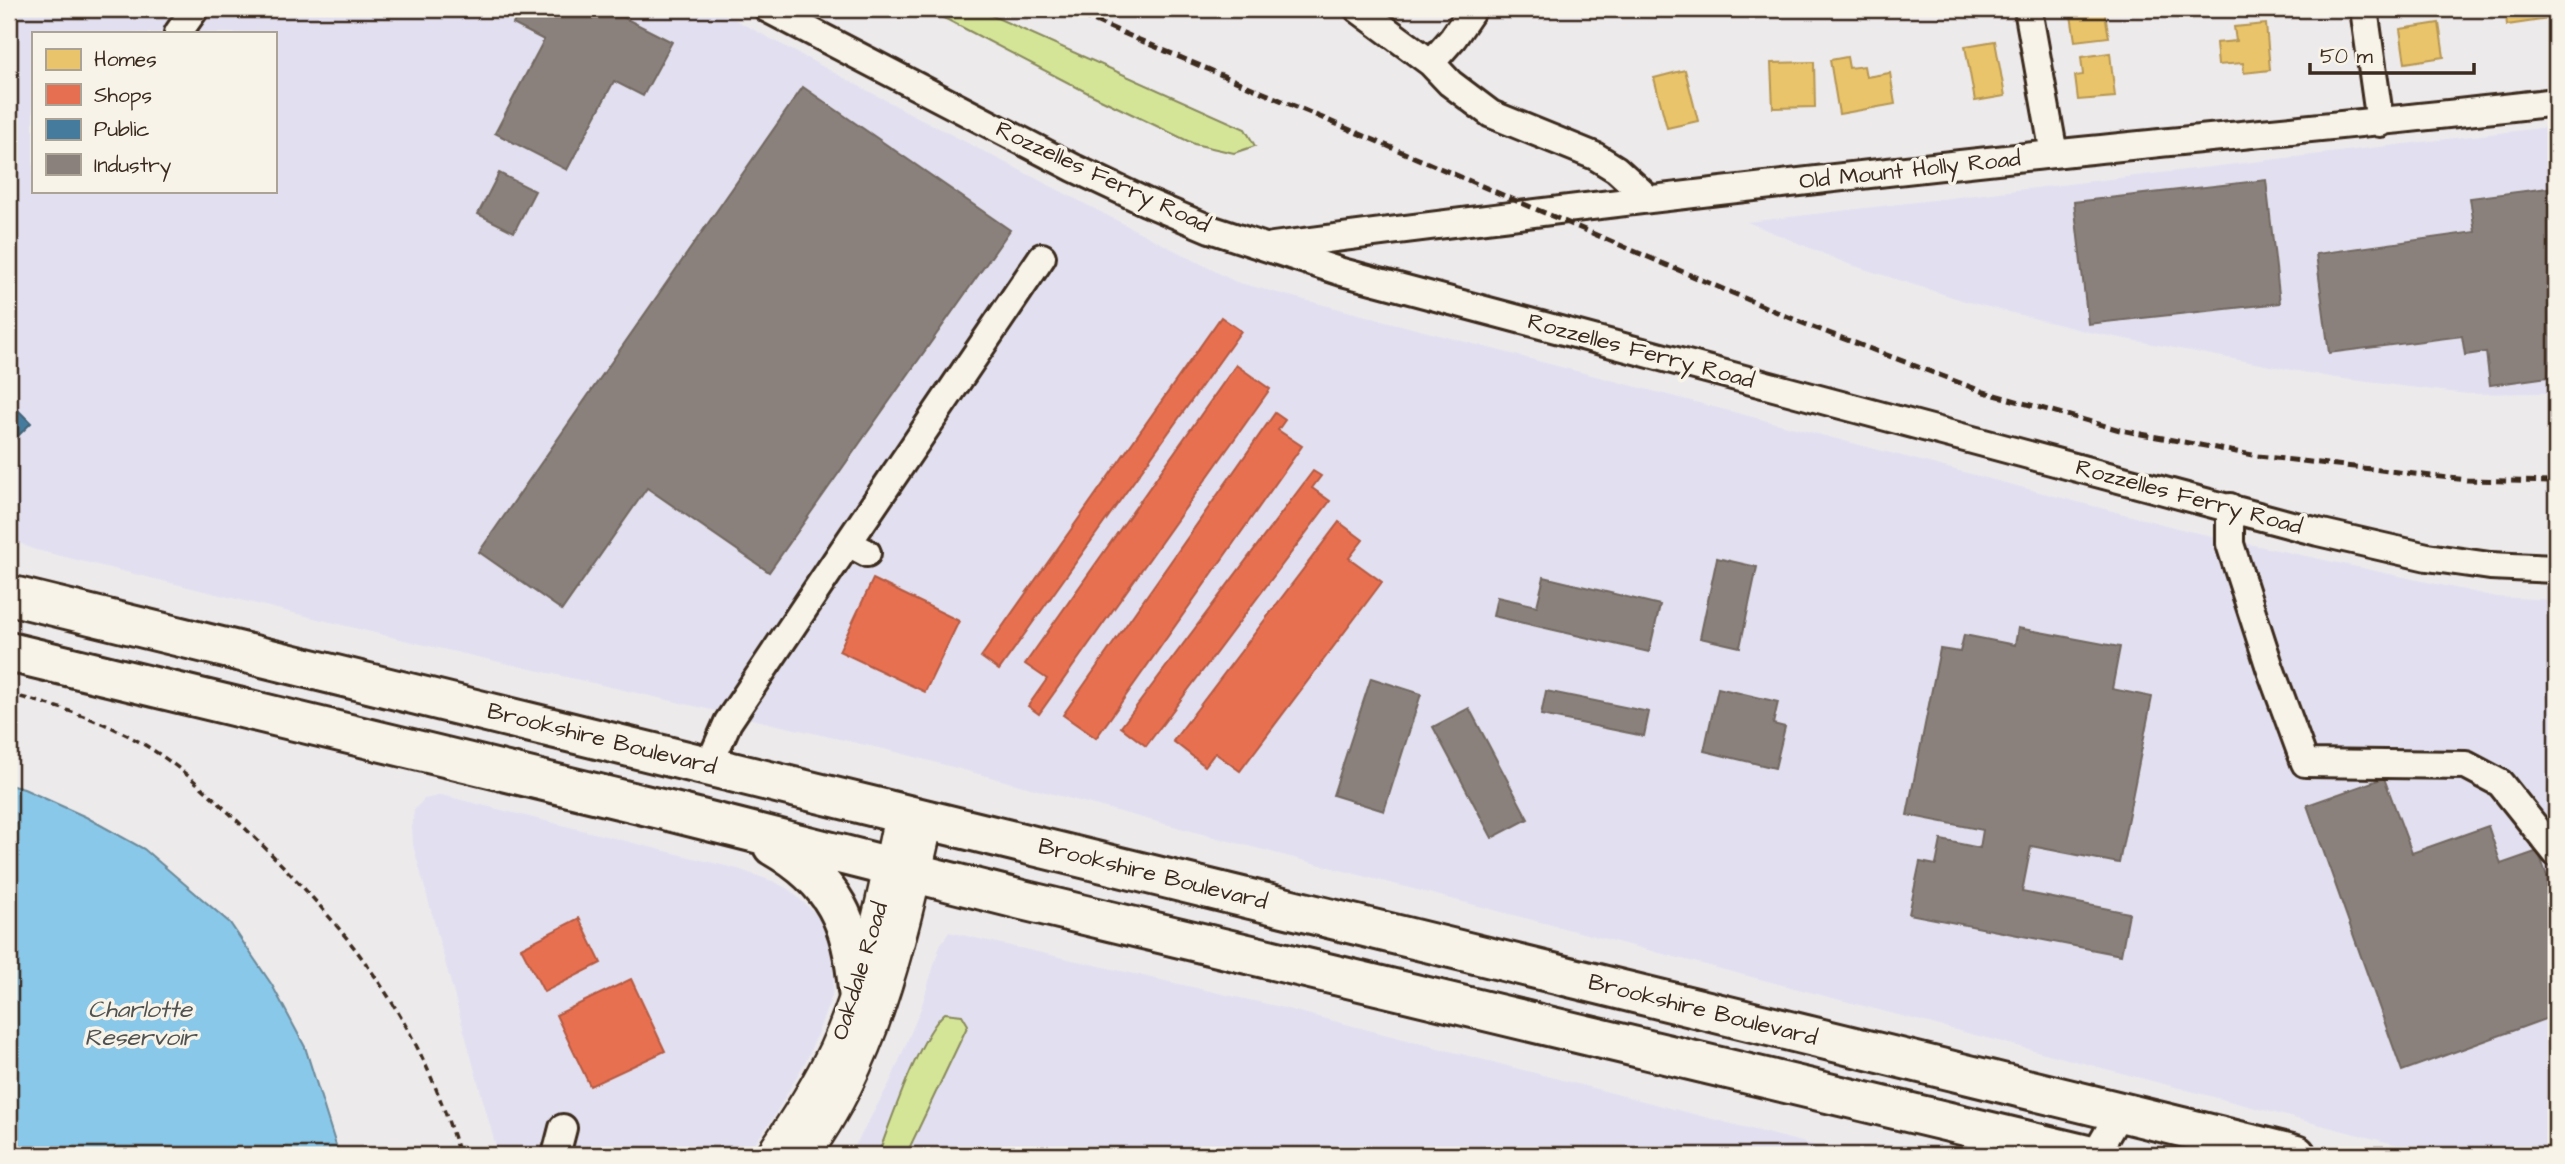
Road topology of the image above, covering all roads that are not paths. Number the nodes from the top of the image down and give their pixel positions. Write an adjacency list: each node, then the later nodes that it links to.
1 (195, 9): 7 (street)
2 (768, 9): 13 (street, Rozzelles Ferry Road)
3 (1358, 9): 8 (street)
4 (1473, 9): 8 (street)
5 (2028, 9): 11 (street)
6 (2364, 9): 10 (street)
7 (179, 32)
8 (1431, 63): 12 (street)
9 (2556, 102): 10 (street, Old Mount Holly Road)
10 (2380, 123): 11 (street, Old Mount Holly Road)
11 (2054, 154): 12 (street, Old Mount Holly Road)
12 (1649, 199): 13 (street, Old Mount Holly Road)
13 (1264, 248): 15 (street, Rozzelles Ferry Road)
14 (1042, 257): 19 (street)
15 (2230, 507): 16 (street, Rozzelles Ferry Road); 22 (street)
16 (2556, 569)
17 (9, 595): 19 (highway, Brookshire Boulevard)
18 (9, 652): 21 (highway)
19 (709, 765): 20 (highway, Brookshire Boulevard)
20 (914, 815): 23 (main road, Oakdale Road); 25 (highway, Brookshire Boulevard)
21 (750, 833): 23 (highway); 24 (highway)
22 (2556, 853)
23 (902, 870): 24 (main road, Oakdale Road); 29 (main road, Oakdale Road); 30 (highway)
24 (858, 990): 28 (main road, Oakdale Road)
25 (2120, 1112): 31 (street); 32 (highway, Brookshire Boulevard)
26 (563, 1128): 27 (street)
27 (556, 1155)
28 (773, 1155)
29 (803, 1155)
30 (2087, 1155)
31 (2095, 1155)
32 (2297, 1155)

